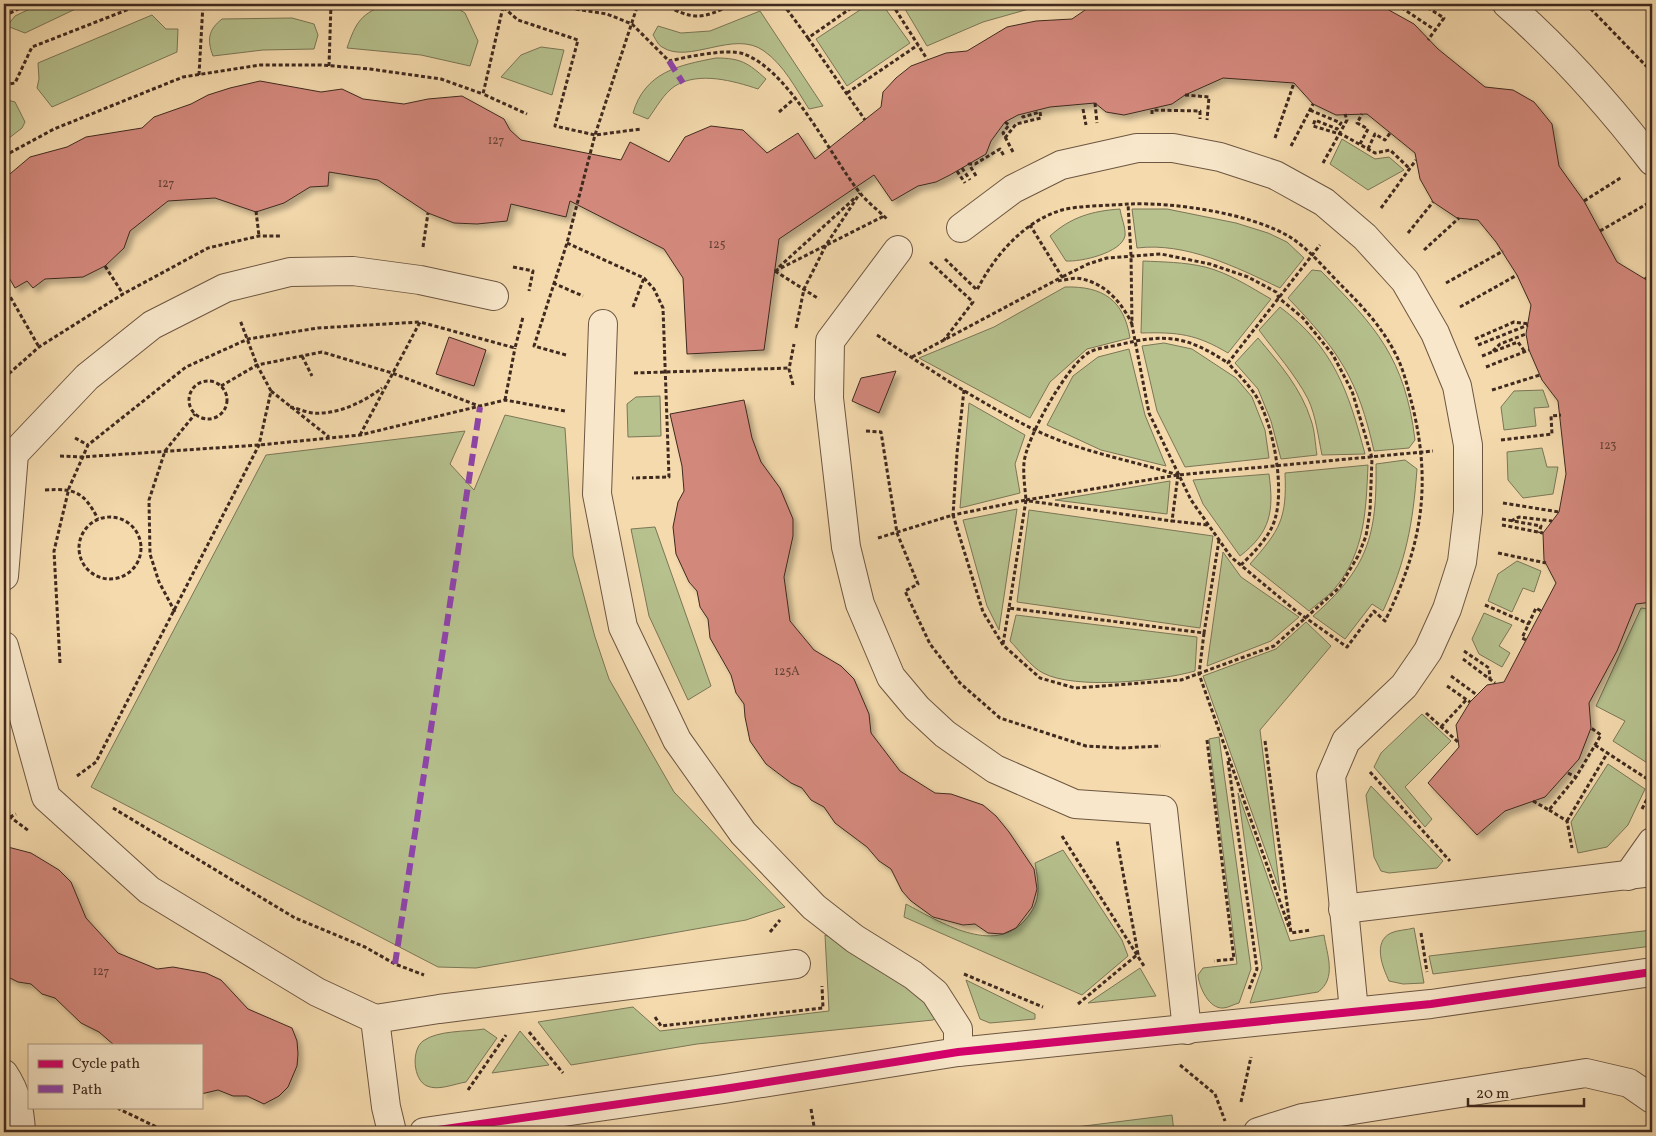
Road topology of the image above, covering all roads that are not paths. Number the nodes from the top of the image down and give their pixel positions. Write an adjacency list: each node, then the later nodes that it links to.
1 (1507, 4): 2 (street)
2 (1641, 166)
3 (961, 228): 11 (street)
4 (898, 250): 16 (street)
5 (494, 296): 7 (street)
6 (603, 324): 17 (street)
7 (4, 576)
8 (4, 646): 15 (street)
9 (1652, 842): 10 (street)
10 (1640, 874): 11 (street)
11 (1343, 909): 14 (street)
12 (796, 964): 15 (street)
13 (1652, 972): 14 (street)
14 (1354, 1011): 16 (street)
15 (375, 1019): 21 (street)
16 (1187, 1030): 17 (street)
17 (958, 1052): 22 (street)
18 (4, 1074): 20 (street)
19 (1652, 1099): 23 (street)
20 (21, 1132)
21 (392, 1132)
22 (424, 1132)
23 (1258, 1132)

